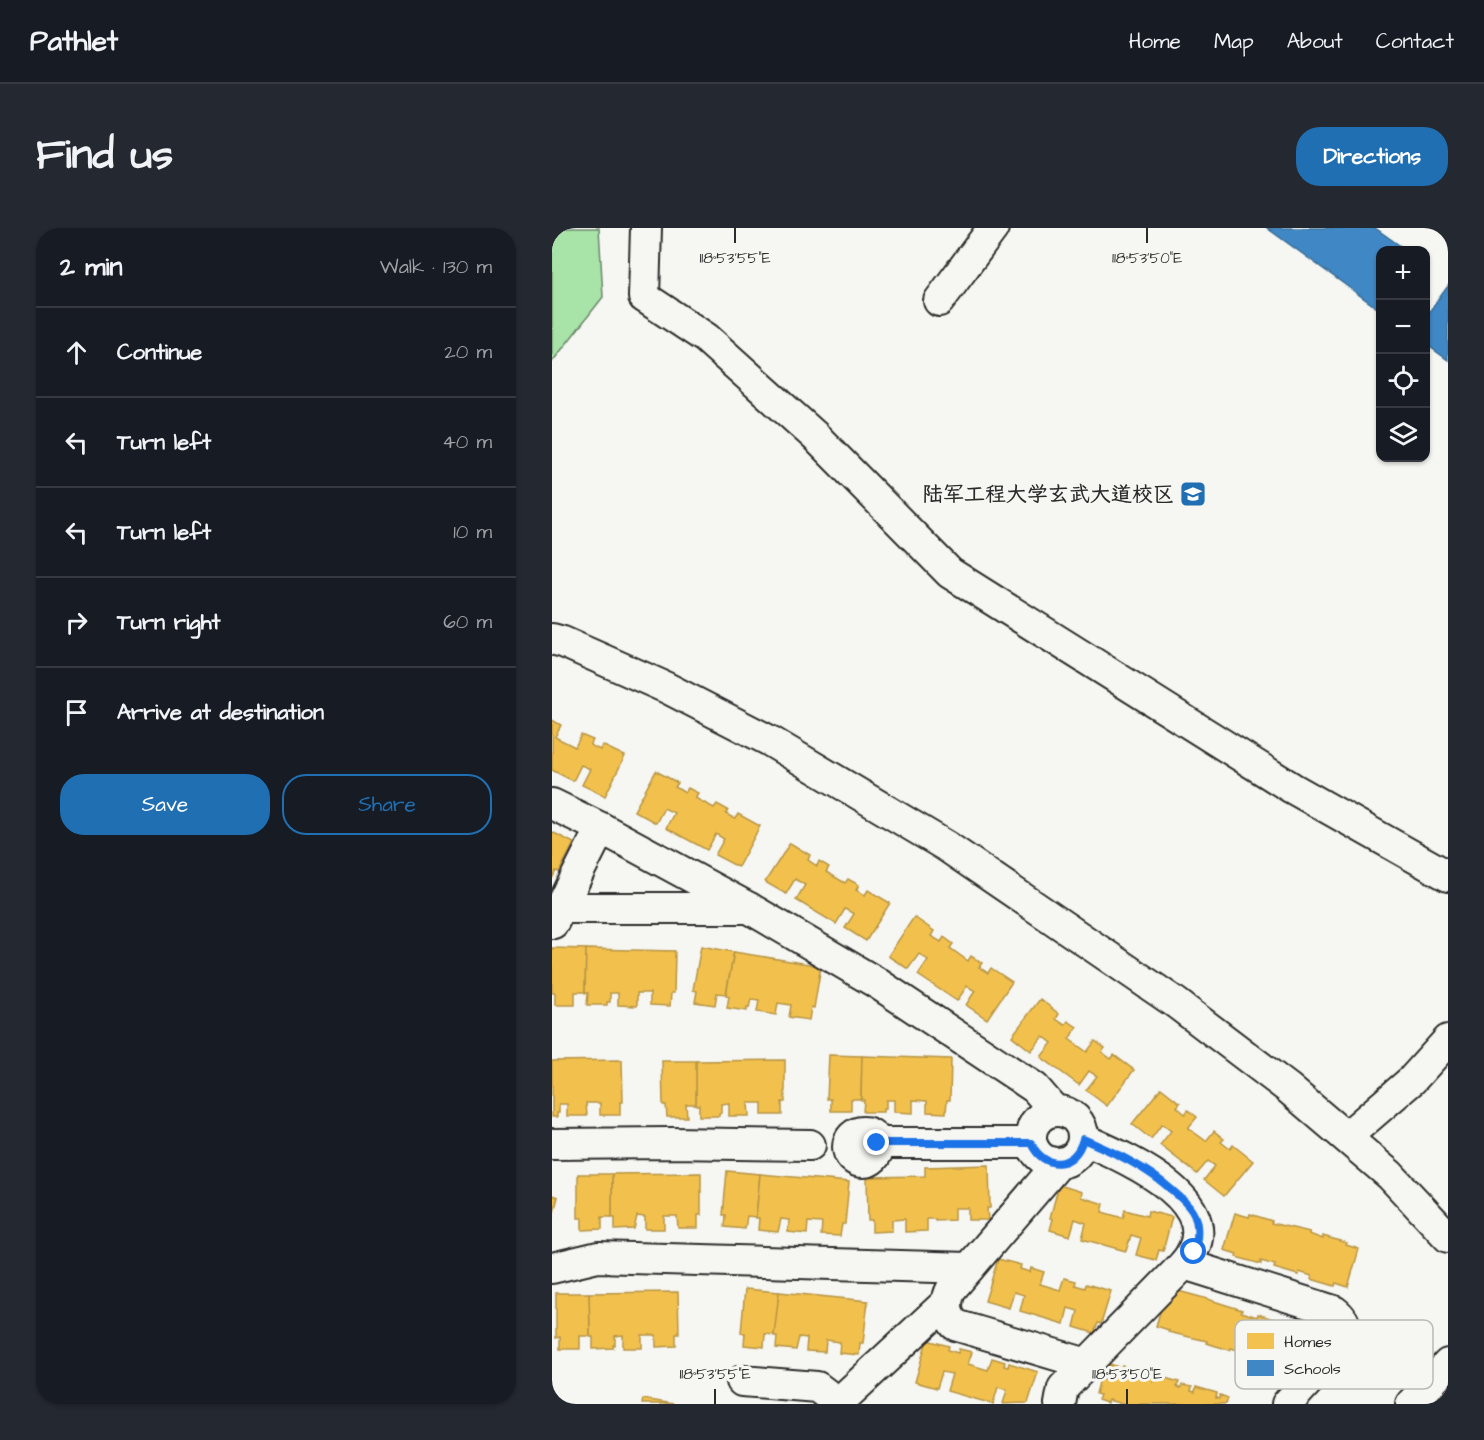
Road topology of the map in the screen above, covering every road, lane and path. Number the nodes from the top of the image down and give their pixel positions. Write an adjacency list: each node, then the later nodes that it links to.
1 (646, 228): 7 (street)
2 (993, 228): 3 (street)
3 (939, 302)
4 (552, 639): 12 (street)
5 (552, 804): 6 (street)
6 (601, 828): 8 (street); 9 (street)
7 (1448, 876)
8 (749, 908): 9 (street); 11 (street)
9 (556, 917)
10 (1448, 1040): 12 (street)
11 (1054, 1110): 13 (street); 15 (street)
12 (1346, 1137): 19 (street)
13 (1083, 1139): 18 (street); 20 (street)
14 (877, 1143): 15 (street)
15 (1031, 1143): 18 (street)
16 (552, 1144): 17 (street)
17 (810, 1145)
18 (1059, 1163): 22 (street)
19 (1448, 1237)
20 (1184, 1264): 24 (street); 25 (street)
21 (552, 1268): 22 (street)
22 (969, 1268): 23 (street)
23 (947, 1302): 25 (street); 31 (street)
24 (1342, 1320)
25 (1087, 1364): 32 (street)
26 (1448, 1364): 27 (street)
27 (1433, 1380)
28 (742, 1381): 31 (street)
29 (1301, 1389): 33 (street)
30 (1425, 1389): 34 (street)
31 (837, 1404)
32 (1060, 1404)
33 (1287, 1404)
34 (1411, 1404)

